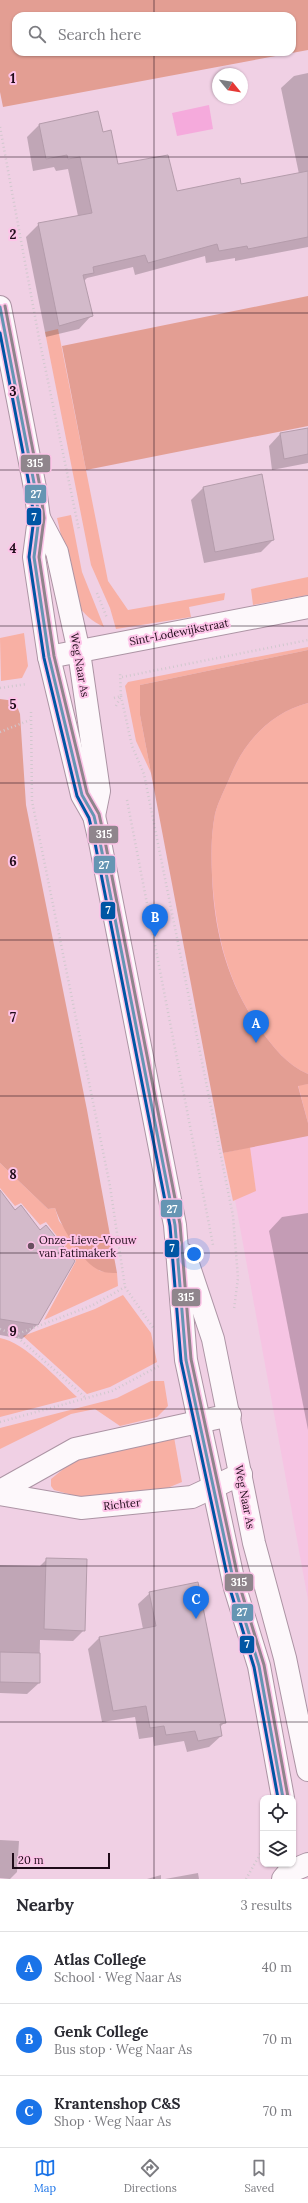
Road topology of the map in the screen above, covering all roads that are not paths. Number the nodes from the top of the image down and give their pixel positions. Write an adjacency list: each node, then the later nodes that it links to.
1 (0, 307): 2 (main road, Weg Naar As)
2 (39, 518): 4 (main road, Weg Naar As); 5 (main road, Weg Naar As)
3 (308, 607): 4 (main road, Sint-Lodewijkstraat)
4 (79, 652): 5 (main road, Sint-Lodewijkstraat); 6 (main road, Weg Naar As)
5 (49, 657): 6 (main road, Weg Naar As)
6 (94, 816): 7 (main road, Weg Naar As)
7 (175, 1225): 8 (main road, Weg Naar As); 9 (main road, Weg Naar As)
8 (230, 1415): 9 (main road); 10 (main road, Weg Naar As)
9 (199, 1423): 11 (main road, Weg Naar As); 12 (main road)
10 (240, 1474): 11 (main road, Richter); 14 (main road, Weg Naar As)
11 (213, 1489): 13 (main road, Richter); 15 (main road, Weg Naar As)
12 (0, 1490)
13 (0, 1494)
14 (308, 1770)
15 (281, 1795)

